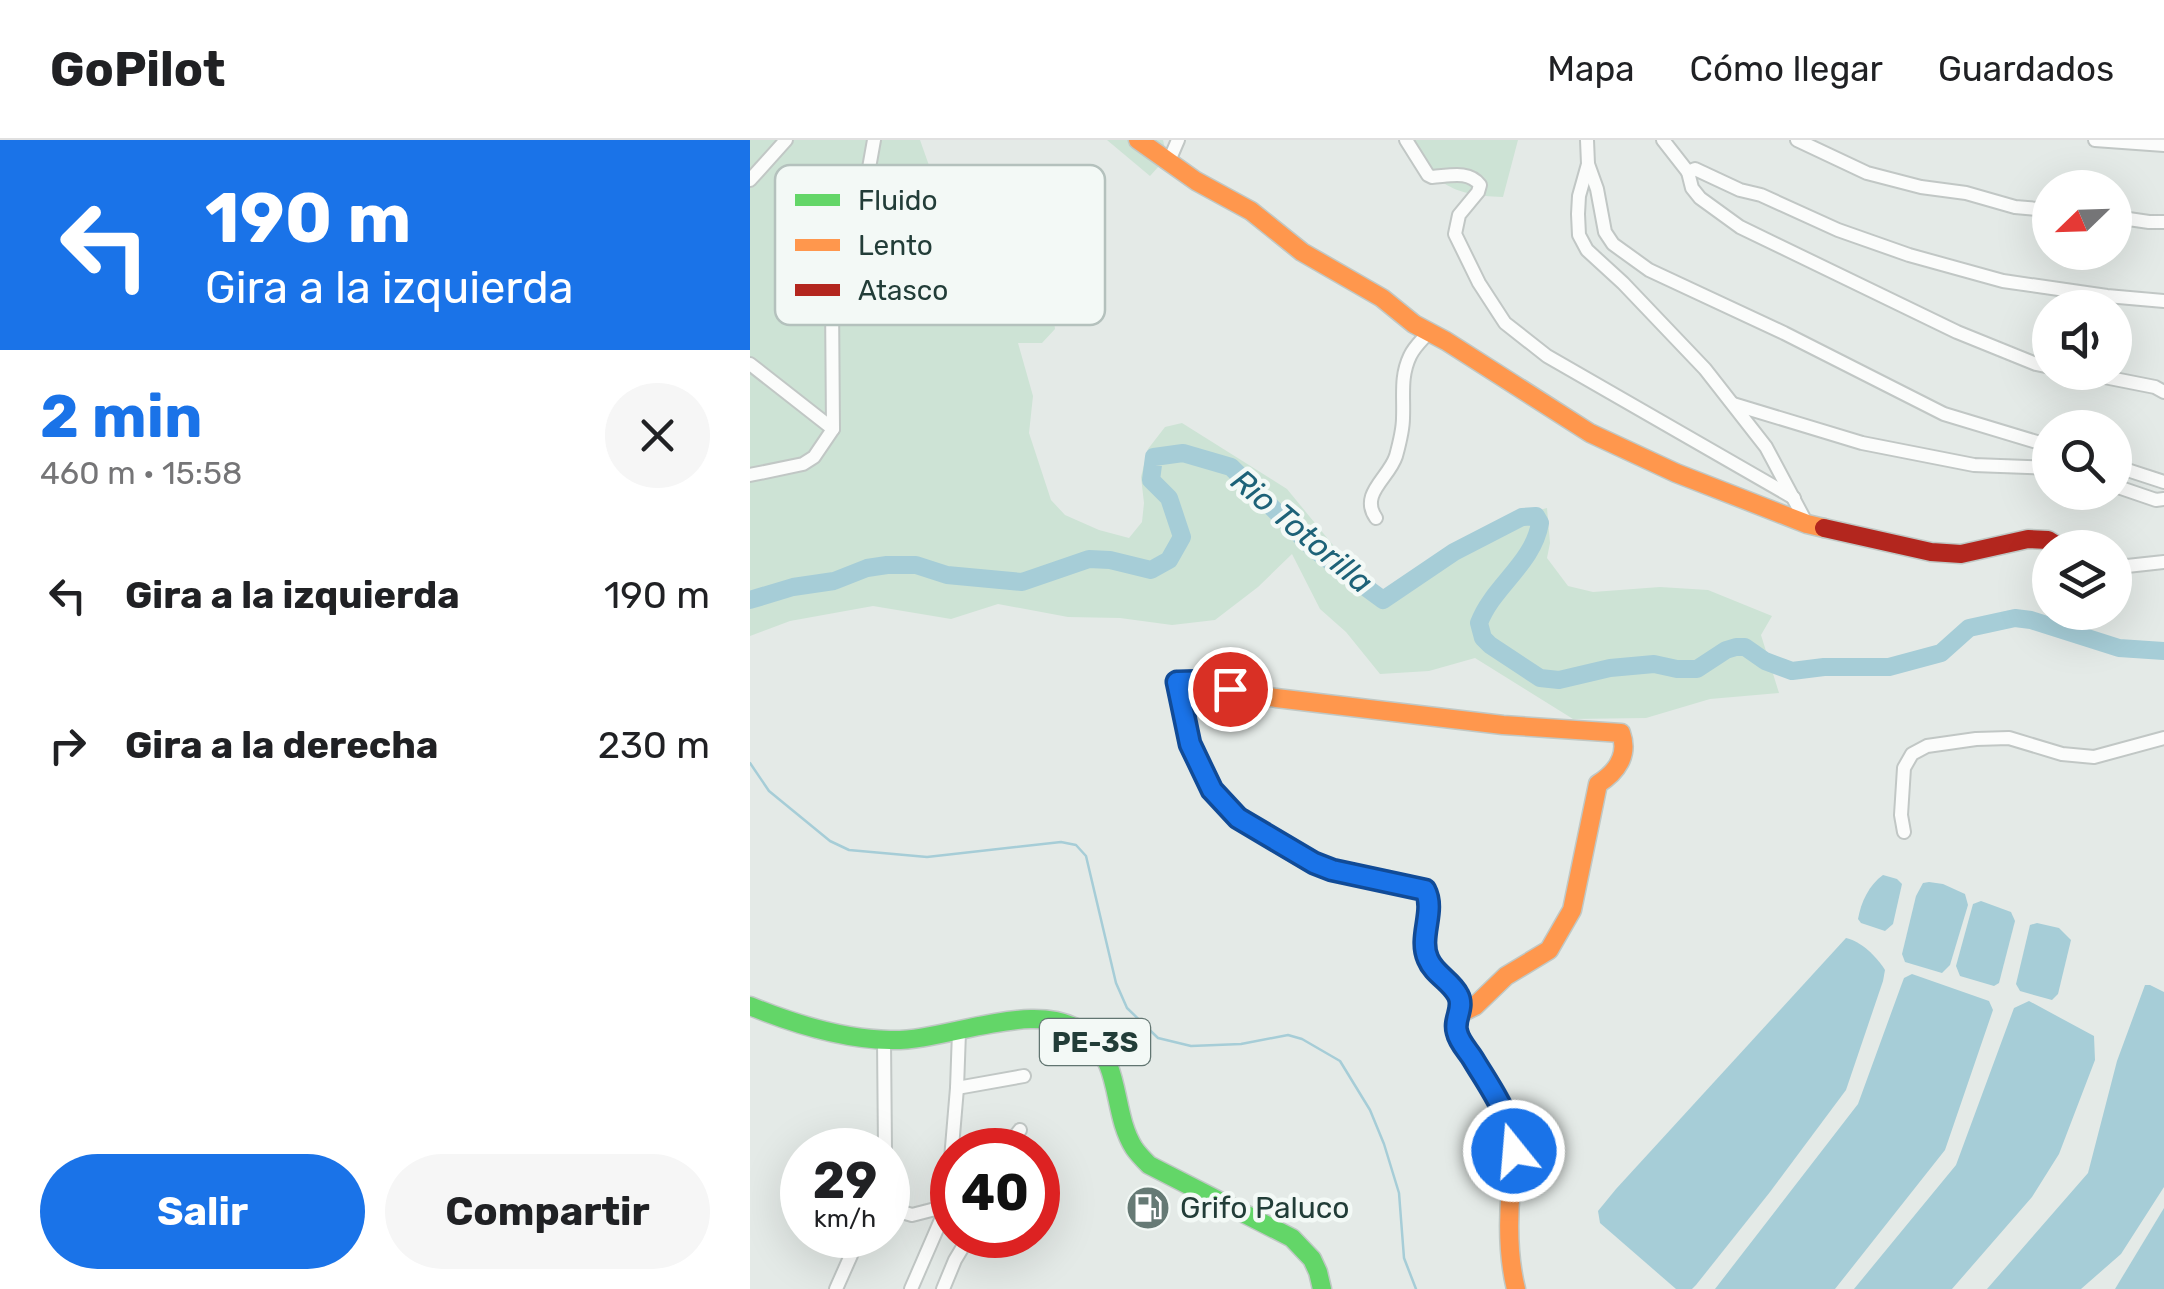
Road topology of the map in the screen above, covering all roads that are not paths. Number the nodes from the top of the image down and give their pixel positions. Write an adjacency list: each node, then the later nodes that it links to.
1 (786, 140): 15 (street)
2 (874, 140): 13 (street)
3 (1138, 140): 11 (main road)
4 (1178, 140): 11 (street)
5 (1406, 140): 34 (street)
6 (1587, 140): 12 (street)
7 (1663, 140): 14 (street)
8 (1797, 140): 16 (street)
9 (2095, 140): 10 (street)
10 (2164, 145)
11 (1169, 160): 21 (main road)
12 (1588, 164): 26 (street); 28 (street)
13 (870, 165)
14 (1688, 172): 19 (street); 22 (street)
15 (750, 180)
16 (2032, 208)
17 (2132, 220): 18 (street)
18 (2164, 222)
19 (2164, 301)
20 (832, 325): 27 (street)
21 (1429, 332): 36 (street); 37 (main road)
22 (2032, 362)
23 (750, 364): 27 (street)
24 (2132, 383): 25 (street)
25 (2164, 392)
26 (1732, 404): 29 (street); 34 (street)
27 (833, 429): 31 (street)
28 (2032, 441)
29 (2032, 467)
30 (2132, 472): 32 (street)
31 (750, 475)
32 (2164, 482)
33 (2132, 492): 35 (street)
34 (1794, 498): 37 (street)
35 (2164, 499)
36 (1376, 518)
37 (1806, 524): 38 (main road)
38 (2032, 538)
39 (2164, 562): 40 (street)
40 (2132, 565)
41 (2164, 738): 42 (street)
42 (1904, 832)
43 (750, 1006): 46 (main road, PE-3S)
44 (1458, 1014): 44 (main road); 58 (main road)
45 (959, 1032): 46 (main road, PE-3S); 48 (street); 57 (main road, PE-3S)
46 (884, 1040): 49 (street)
47 (1024, 1076): 48 (street)
48 (957, 1088): 50 (street)
49 (885, 1128)
50 (955, 1128)
51 (930, 1249): 55 (street)
52 (850, 1258): 54 (street)
53 (956, 1258): 56 (street)
54 (836, 1289)
55 (912, 1289)
56 (943, 1289)
57 (1322, 1289)
58 (1516, 1289)

